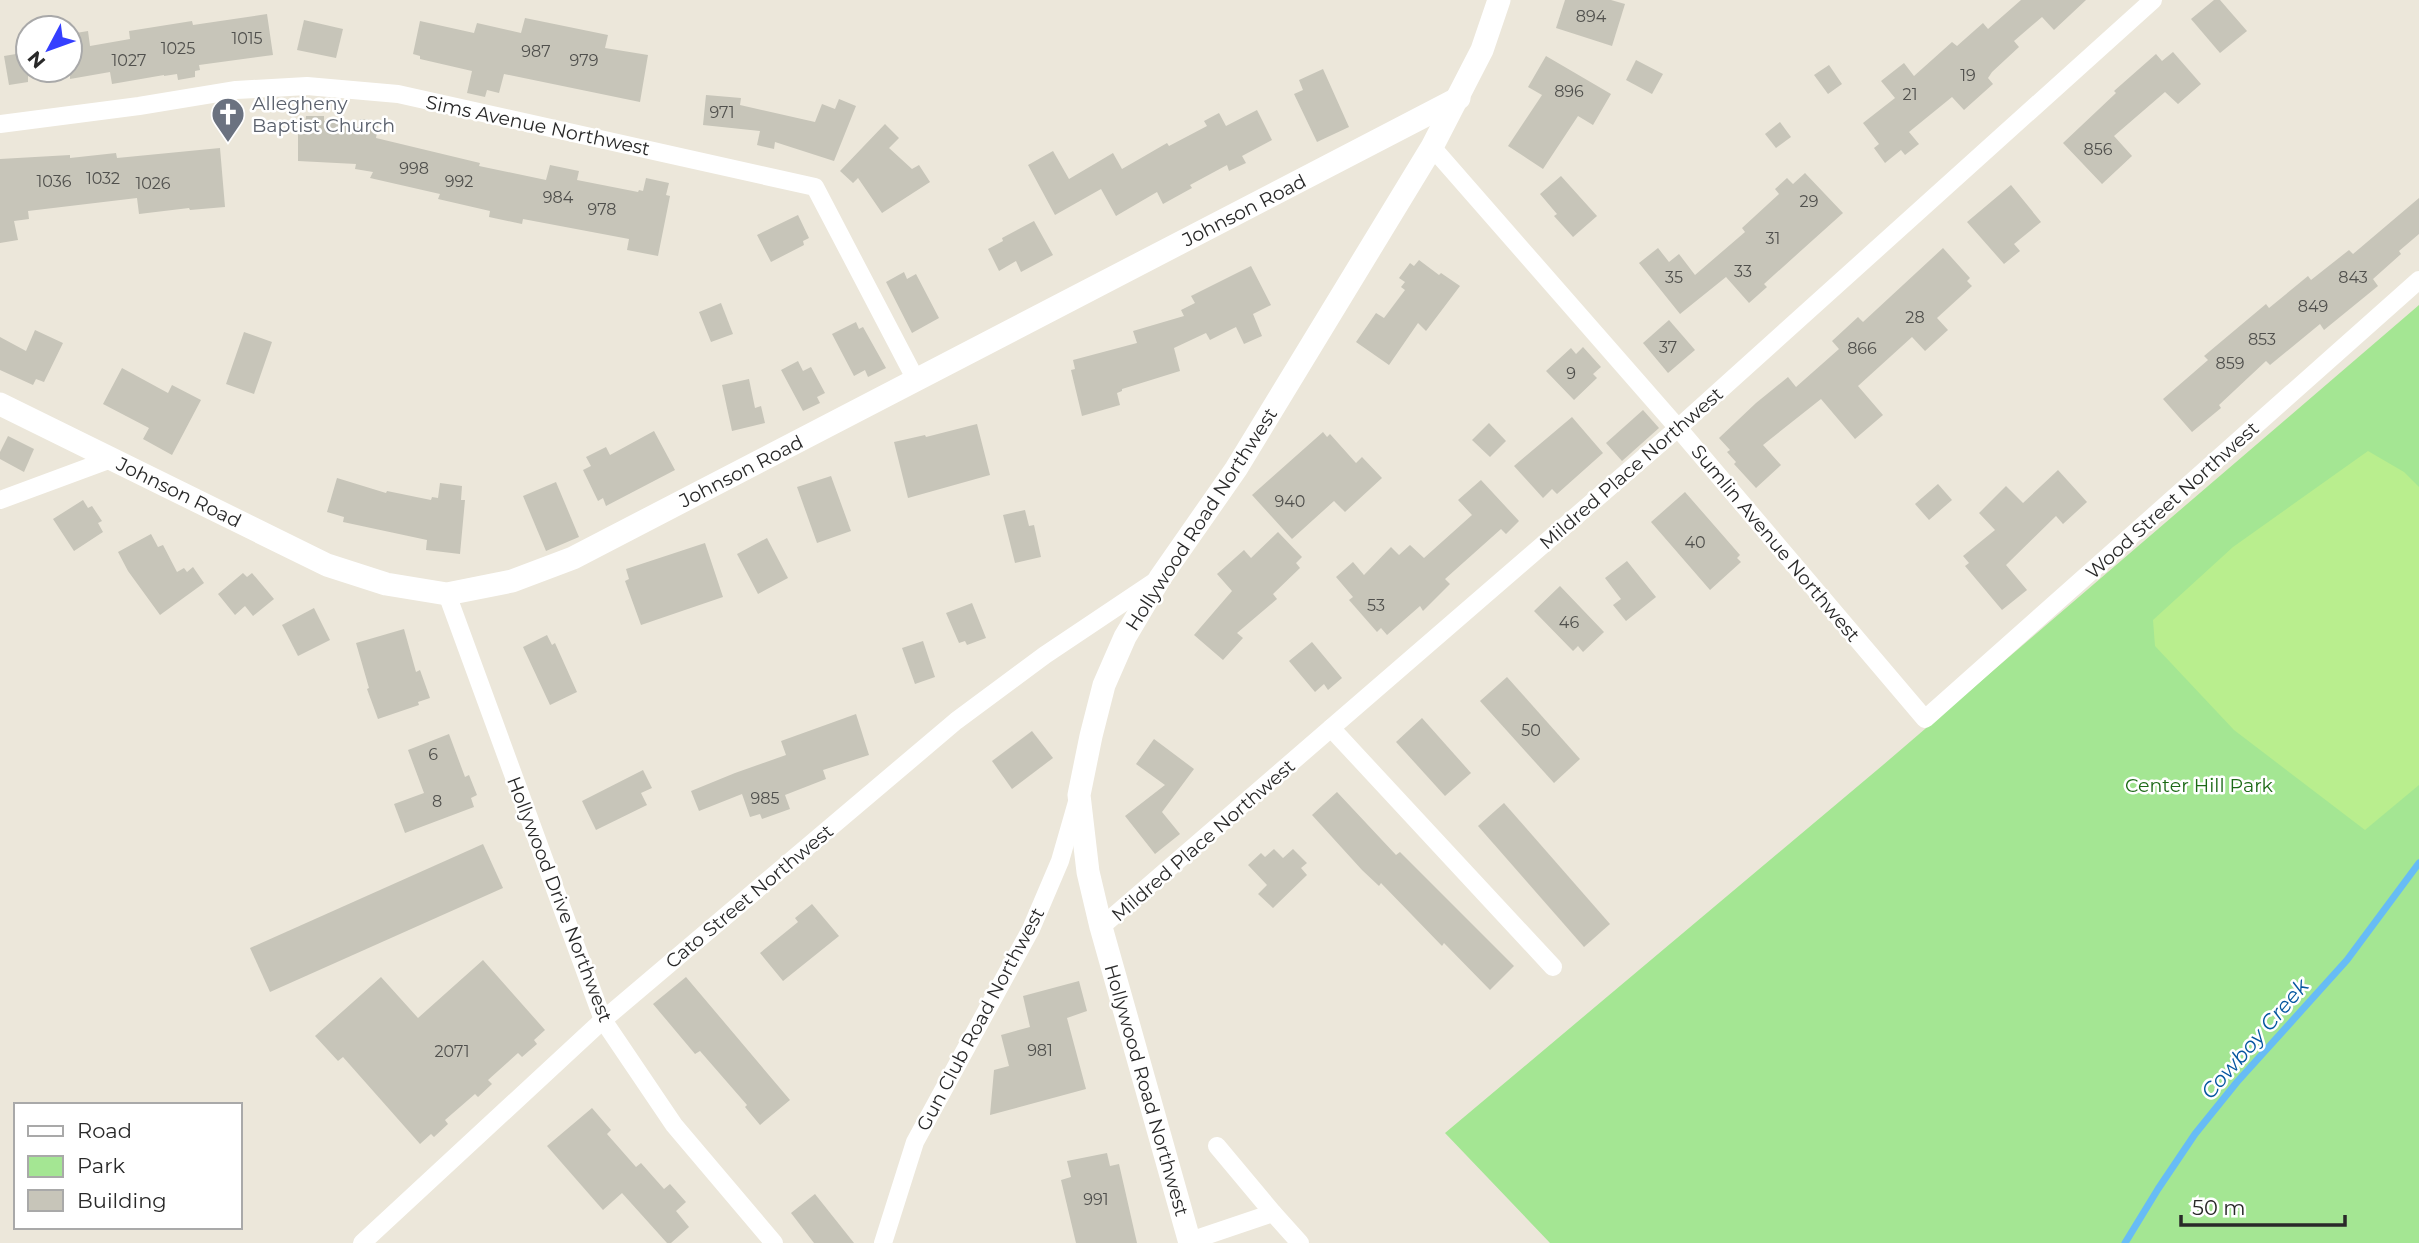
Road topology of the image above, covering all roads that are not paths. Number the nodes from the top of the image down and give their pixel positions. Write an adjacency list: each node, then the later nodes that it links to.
1 (1499, 0): 3 (street, Hollywood Road Northwest)
2 (2152, 0): 9 (street, Mildred Place Northwest)
3 (1459, 98): 5 (street, Hollywood Road Northwest); 7 (street, Johnson Road)
4 (0, 124): 7 (street, Sims Avenue Northwest)
5 (1432, 147): 9 (street, Sumlin Avenue Northwest); 12 (street, Hollywood Road Northwest)
6 (2419, 280): 14 (street, Wood Street Northwest)
7 (916, 380): 13 (street, Johnson Road)
8 (0, 404): 10 (street, Johnson Road)
9 (1678, 428): 14 (street, Sumlin Avenue Northwest); 15 (street, Mildred Place Northwest)
10 (111, 459): 11 (street); 13 (street, Johnson Road)
11 (0, 499)
12 (1160, 578): 16 (street, Hollywood Road Northwest); 19 (street, Cato Street Northwest)
13 (447, 594): 19 (street, Hollywood Drive Northwest)
14 (1926, 719)
15 (1331, 728): 17 (street, Mildred Place Northwest); 18 (street)
16 (1079, 795): 17 (street, Hollywood Road Northwest); 25 (street, Gun Club Road Northwest)
17 (1101, 927): 22 (street, Hollywood Road Northwest)
18 (1553, 967)
19 (603, 1020): 23 (street, Cato Street Northwest); 24 (street, Hollywood Drive Northwest)
20 (1217, 1146): 21 (street)
21 (1273, 1213): 22 (street); 26 (street)
22 (1190, 1242)
23 (362, 1243)
24 (774, 1243)
25 (883, 1243)
26 (1300, 1243)

